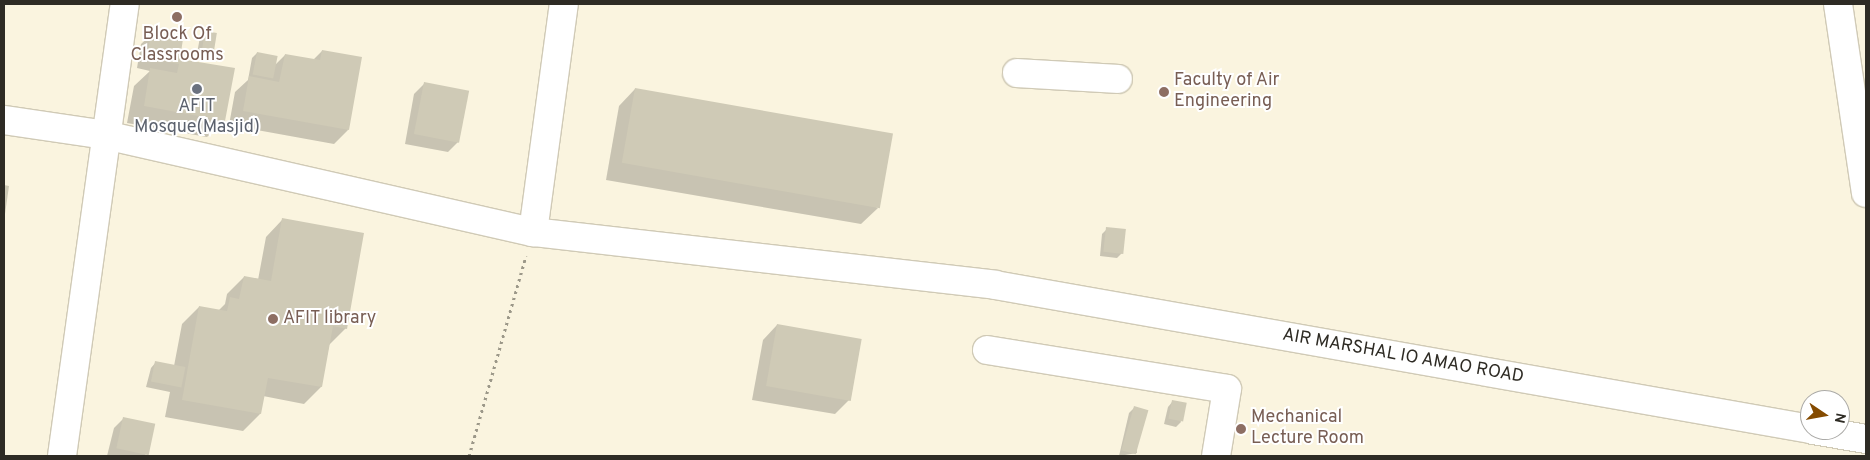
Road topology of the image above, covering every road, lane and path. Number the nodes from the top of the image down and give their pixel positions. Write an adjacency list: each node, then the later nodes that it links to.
1 (125, 4): 7 (street)
2 (564, 4): 9 (street)
3 (1838, 4): 8 (street)
4 (1016, 73): 5 (street)
5 (1118, 79)
6 (4, 120): 7 (street, AIR MARSHAL IO AMAO ROAD)
7 (105, 135): 9 (street, AIR MARSHAL IO AMAO ROAD); 14 (street)
8 (1866, 193)
9 (533, 232): 11 (street, AIR MARSHAL IO AMAO ROAD); 15 (path)
10 (987, 350): 16 (street)
11 (1800, 428)
12 (1850, 437): 13 (street, AIR MARSHAL IO AMAO ROAD)
13 (1866, 440)
14 (62, 456)
15 (469, 456)
16 (1216, 456)

